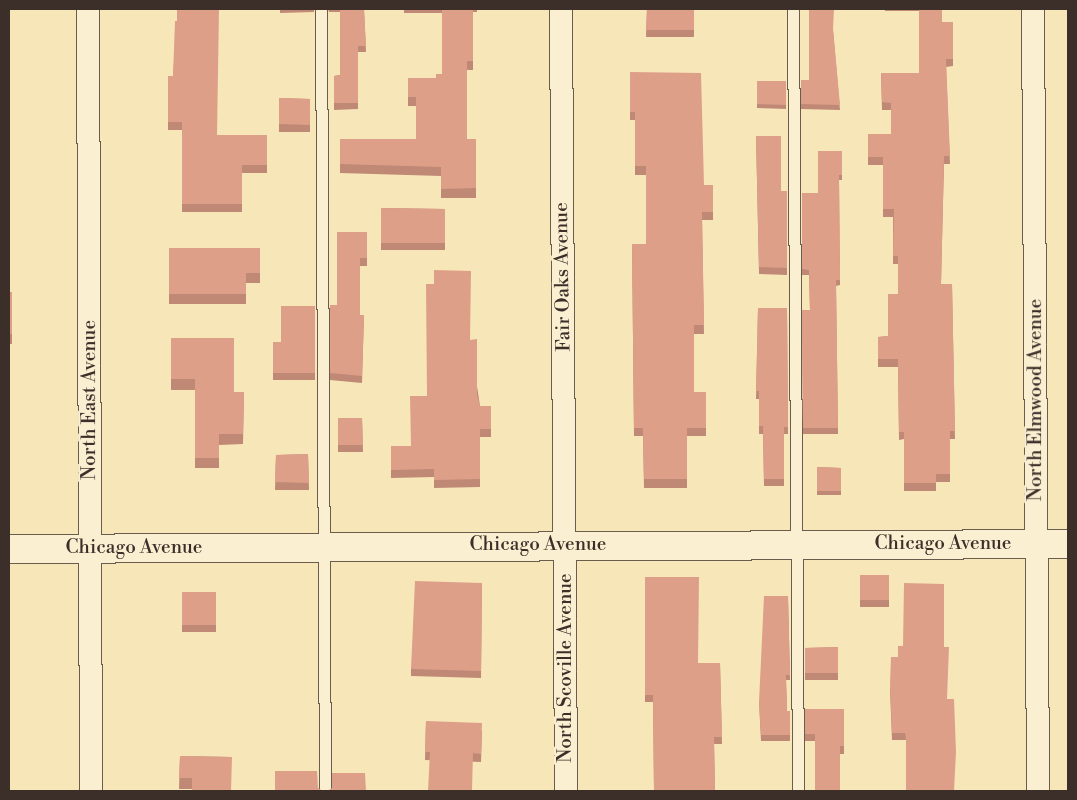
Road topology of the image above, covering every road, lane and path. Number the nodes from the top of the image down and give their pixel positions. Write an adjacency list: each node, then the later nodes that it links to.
1 (88, 9): 11 (street, North East Avenue)
2 (321, 9): 10 (lane)
3 (561, 9): 9 (street, Fair Oaks Avenue)
4 (793, 9): 6 (lane)
5 (1033, 9): 7 (street, North Elmwood Avenue)
6 (796, 544): 7 (main road, Chicago Avenue); 9 (main road, Chicago Avenue); 16 (lane)
7 (1037, 544): 8 (main road, Chicago Avenue); 17 (street, North Elmwood Avenue)
8 (1068, 544)
9 (566, 545): 10 (main road, Chicago Avenue); 15 (street, North Scoville Avenue)
10 (324, 547): 11 (main road, Chicago Avenue); 14 (lane)
11 (91, 548): 12 (main road, Chicago Avenue); 13 (street, North East Avenue)
12 (9, 549)
13 (91, 791)
14 (325, 791)
15 (566, 791)
16 (798, 791)
17 (1038, 791)

